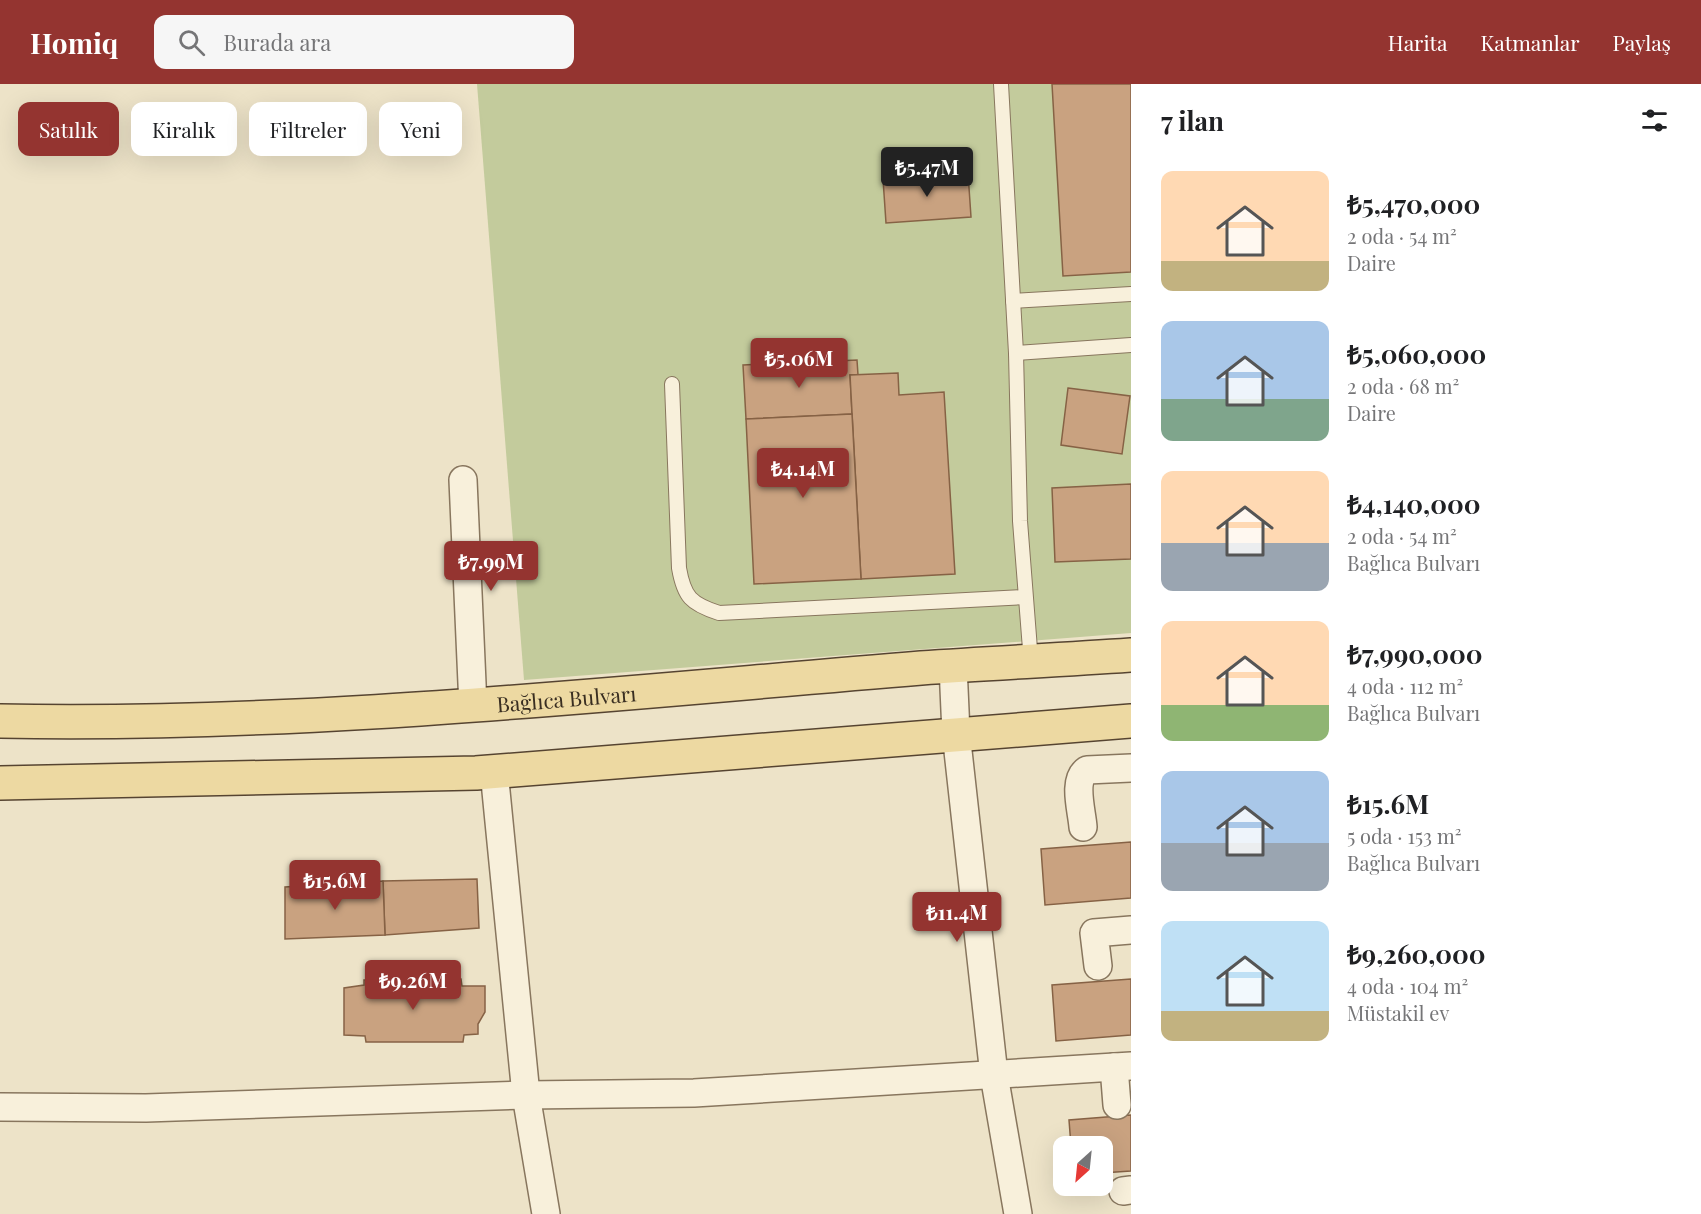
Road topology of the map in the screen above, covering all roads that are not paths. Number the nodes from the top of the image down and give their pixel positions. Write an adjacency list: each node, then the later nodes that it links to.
1 (1001, 84): 3 (lane)
2 (1131, 294): 3 (lane)
3 (1013, 301): 5 (lane)
4 (1131, 345): 5 (lane)
5 (1016, 352): 8 (lane)
6 (672, 384): 8 (lane)
7 (463, 480): 12 (street)
8 (1025, 597): 10 (lane)
9 (1131, 655): 10 (main road, Bağlıca Bulvarı)
10 (1031, 662): 11 (main road, Bağlıca Bulvarı)
11 (953, 666): 12 (main road, Bağlıca Bulvarı); 15 (street)
12 (474, 706): 14 (main road, Bağlıca Bulvarı)
13 (1131, 721): 15 (main road)
14 (0, 722)
15 (956, 733): 17 (main road); 23 (street)
16 (1131, 768): 19 (street)
17 (494, 771): 18 (main road); 24 (street)
18 (0, 783)
19 (1083, 827)
20 (1131, 930): 21 (street)
21 (1098, 966)
22 (1123, 1066): 23 (street); 25 (street)
23 (994, 1075): 24 (street); 28 (street)
24 (526, 1095): 26 (street); 27 (street)
25 (1117, 1105)
26 (0, 1107)
27 (546, 1214)
28 (1018, 1214)

